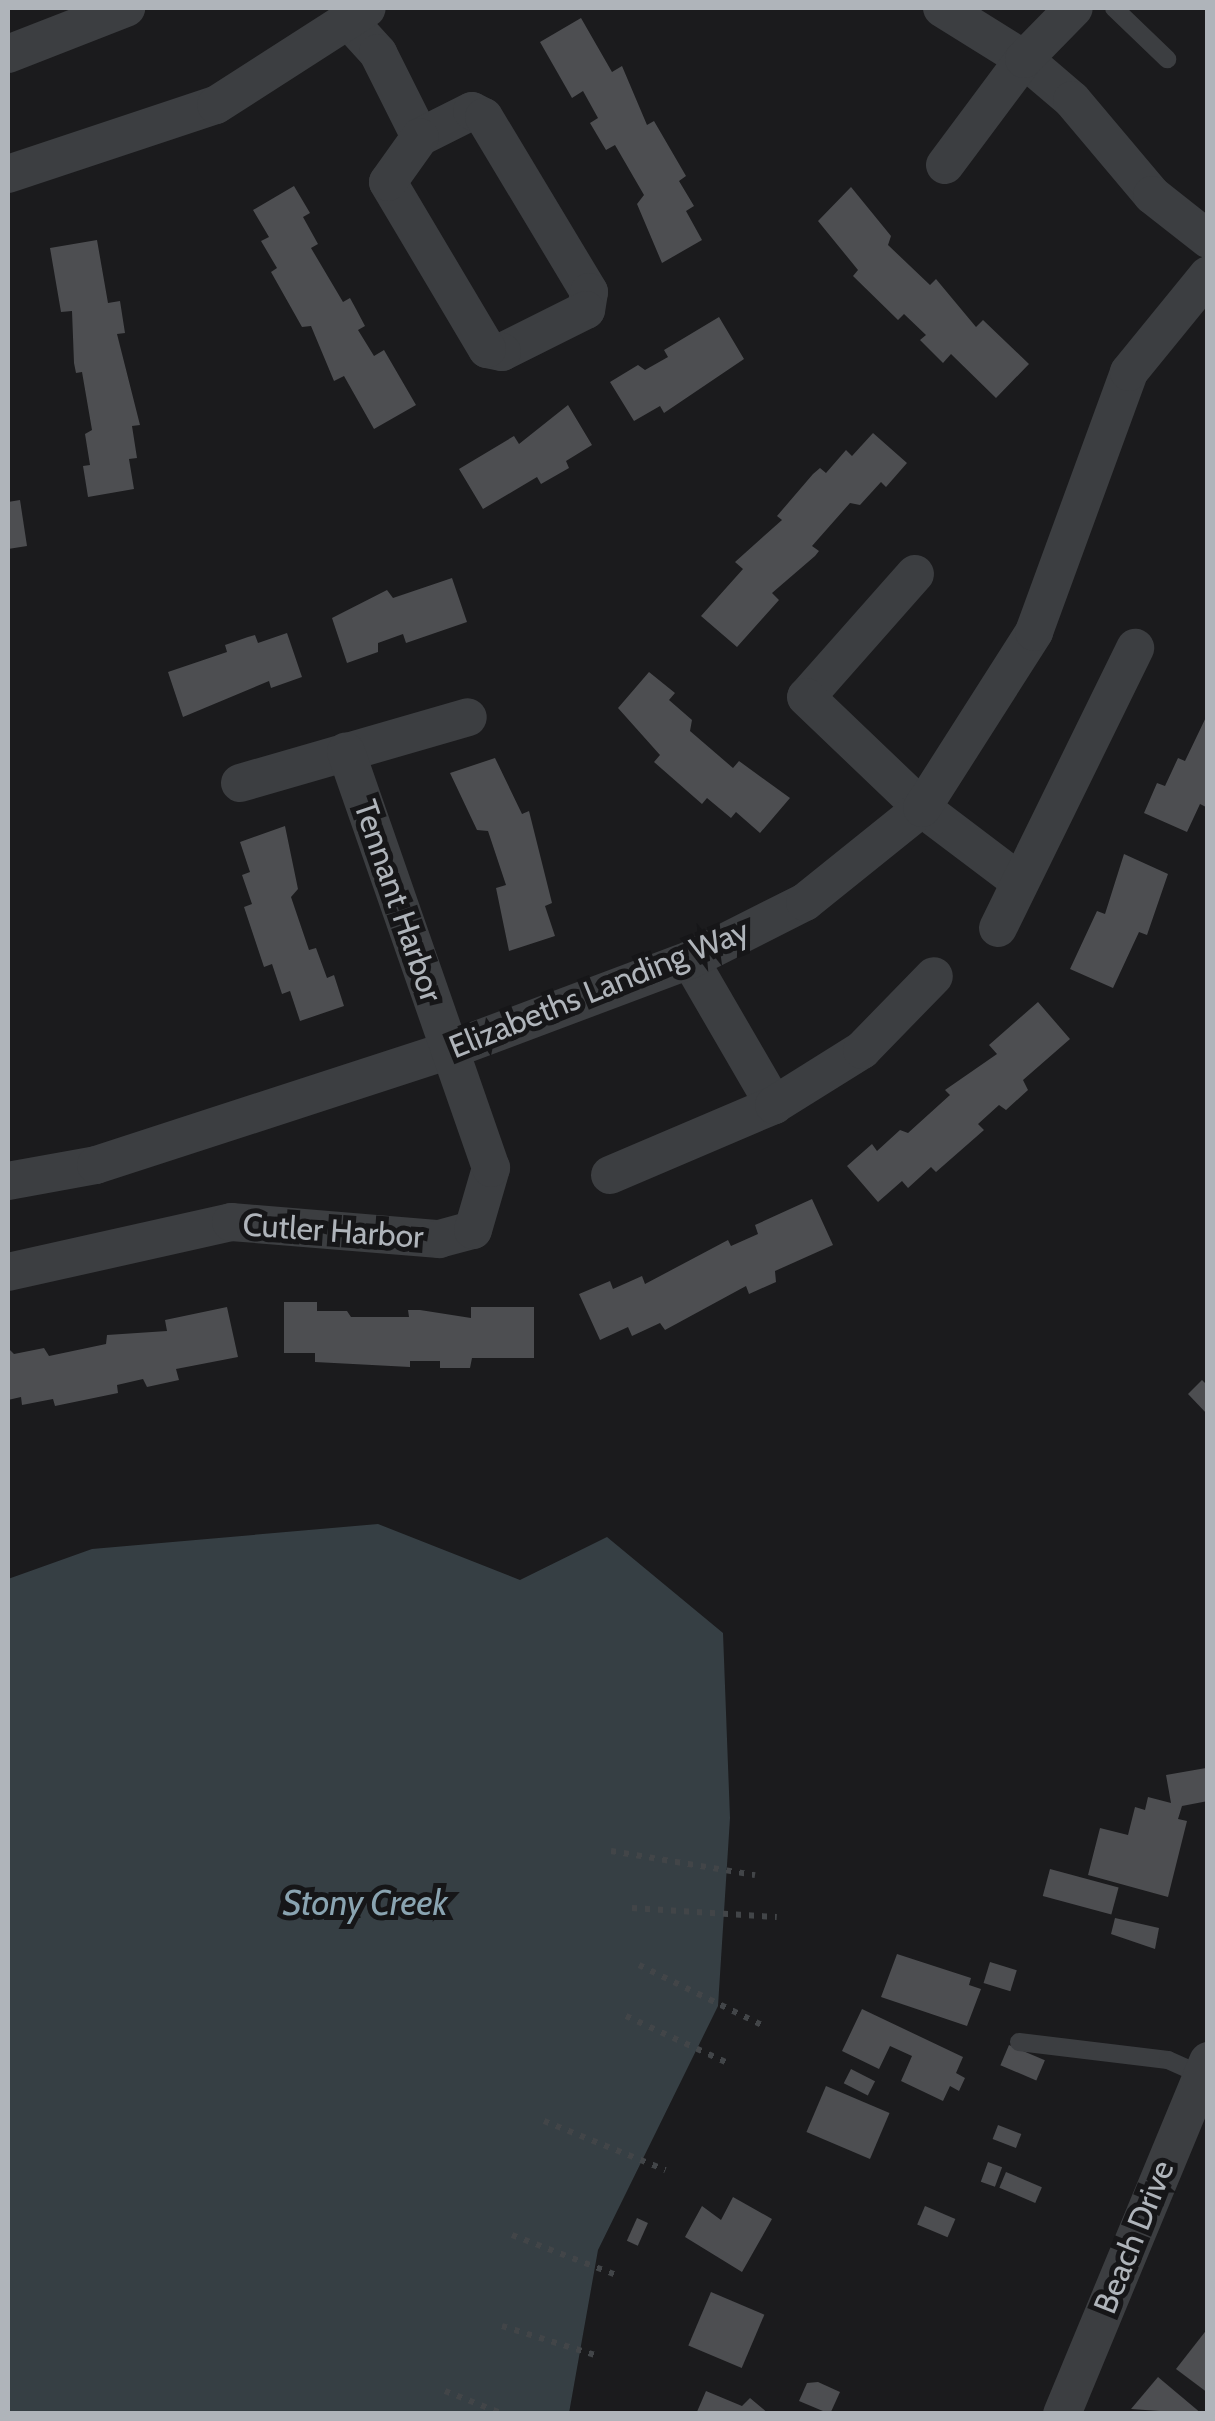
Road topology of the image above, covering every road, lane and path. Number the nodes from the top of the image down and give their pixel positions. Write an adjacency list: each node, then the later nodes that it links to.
1 (126, 8): 6 (street)
2 (942, 8): 7 (street)
3 (1074, 8): 7 (street)
4 (1114, 8): 8 (lane)
5 (358, 14): 9 (street); 11 (street)
6 (8, 54)
7 (1024, 58): 10 (street); 12 (street)
8 (1167, 59)
9 (420, 137): 9 (street)
10 (945, 166)
11 (8, 174)
12 (1208, 239)
13 (1208, 275): 19 (street, Elizabeths Landing Way)
14 (915, 574): 19 (street)
15 (1135, 648): 20 (street)
16 (468, 717): 17 (street)
17 (346, 752): 18 (street); 24 (street, Tennant Harbor)
18 (240, 782)
19 (922, 808): 20 (street); 22 (street, Elizabeths Landing Way)
20 (1020, 882): 21 (street)
21 (998, 928)
22 (690, 960): 24 (street, Elizabeths Landing Way); 25 (street)
23 (934, 976): 25 (street)
24 (450, 1050): 27 (street, Elizabeths Landing Way); 28 (street, Cutler Harbor)
25 (774, 1105): 26 (street)
26 (610, 1175)
27 (8, 1181)
28 (8, 1272)
29 (611, 1851): 30 (path)
30 (754, 1874)
31 (632, 1908): 32 (path)
32 (777, 1917)
33 (639, 1965): 35 (path)
34 (626, 2016): 37 (path)
35 (764, 2026)
36 (1019, 2042): 38 (lane)
37 (730, 2064)
38 (1203, 2075): 47 (street, Beach Drive)
39 (544, 2121): 40 (path)
40 (665, 2170)
41 (512, 2235): 42 (path)
42 (616, 2275)
43 (502, 2326): 44 (path)
44 (594, 2356)
45 (446, 2391): 46 (path)
46 (503, 2414)
47 (1062, 2414)

